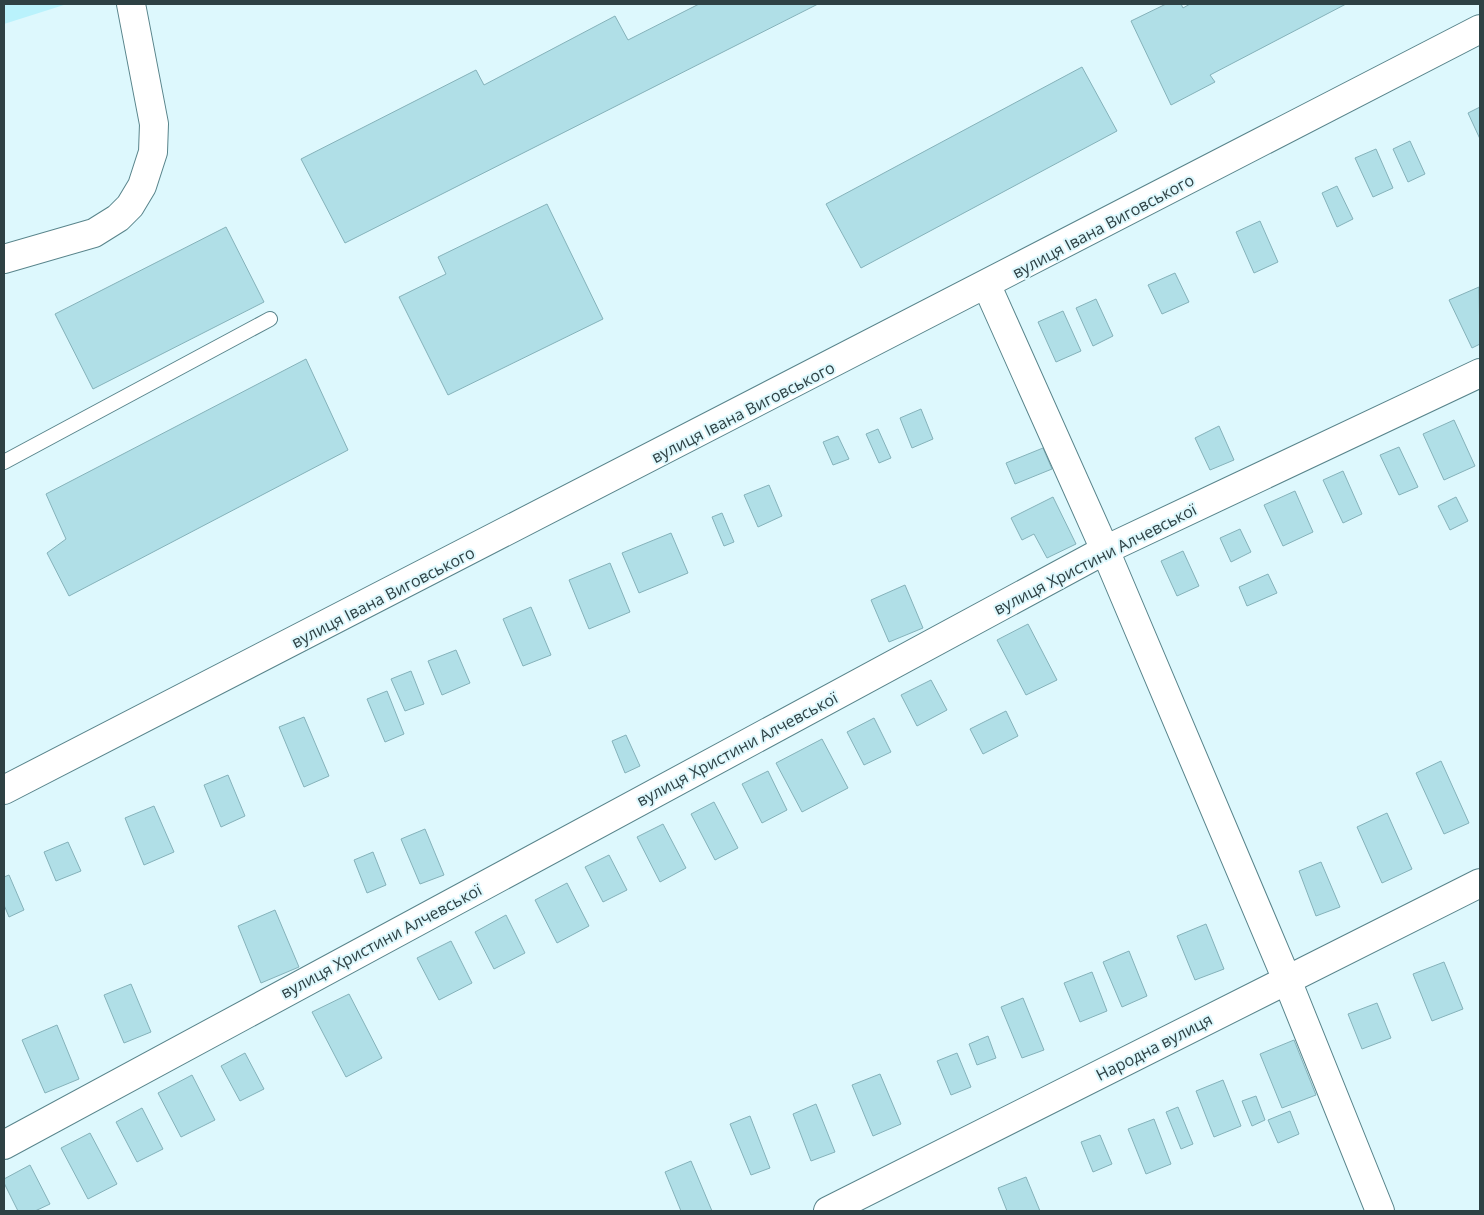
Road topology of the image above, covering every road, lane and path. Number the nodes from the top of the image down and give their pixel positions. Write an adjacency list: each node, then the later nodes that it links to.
1 (131, 4): 3 (street)
2 (1480, 29): 4 (street, вулиця Івана Виговського)
3 (4, 259)
4 (987, 286): 8 (street); 9 (street, вулиця Івана Виговського)
5 (270, 320): 7 (lane)
6 (1480, 374): 8 (street, вулиця Христини Алчевської)
7 (4, 462)
8 (1105, 550): 11 (street); 12 (street, вулиця Христини Алчевської)
9 (4, 790)
10 (1480, 883): 11 (street, Народна вулиця)
11 (1287, 980): 13 (street, Народна вулиця); 14 (street)
12 (4, 1145)
13 (828, 1211)
14 (1380, 1211)

